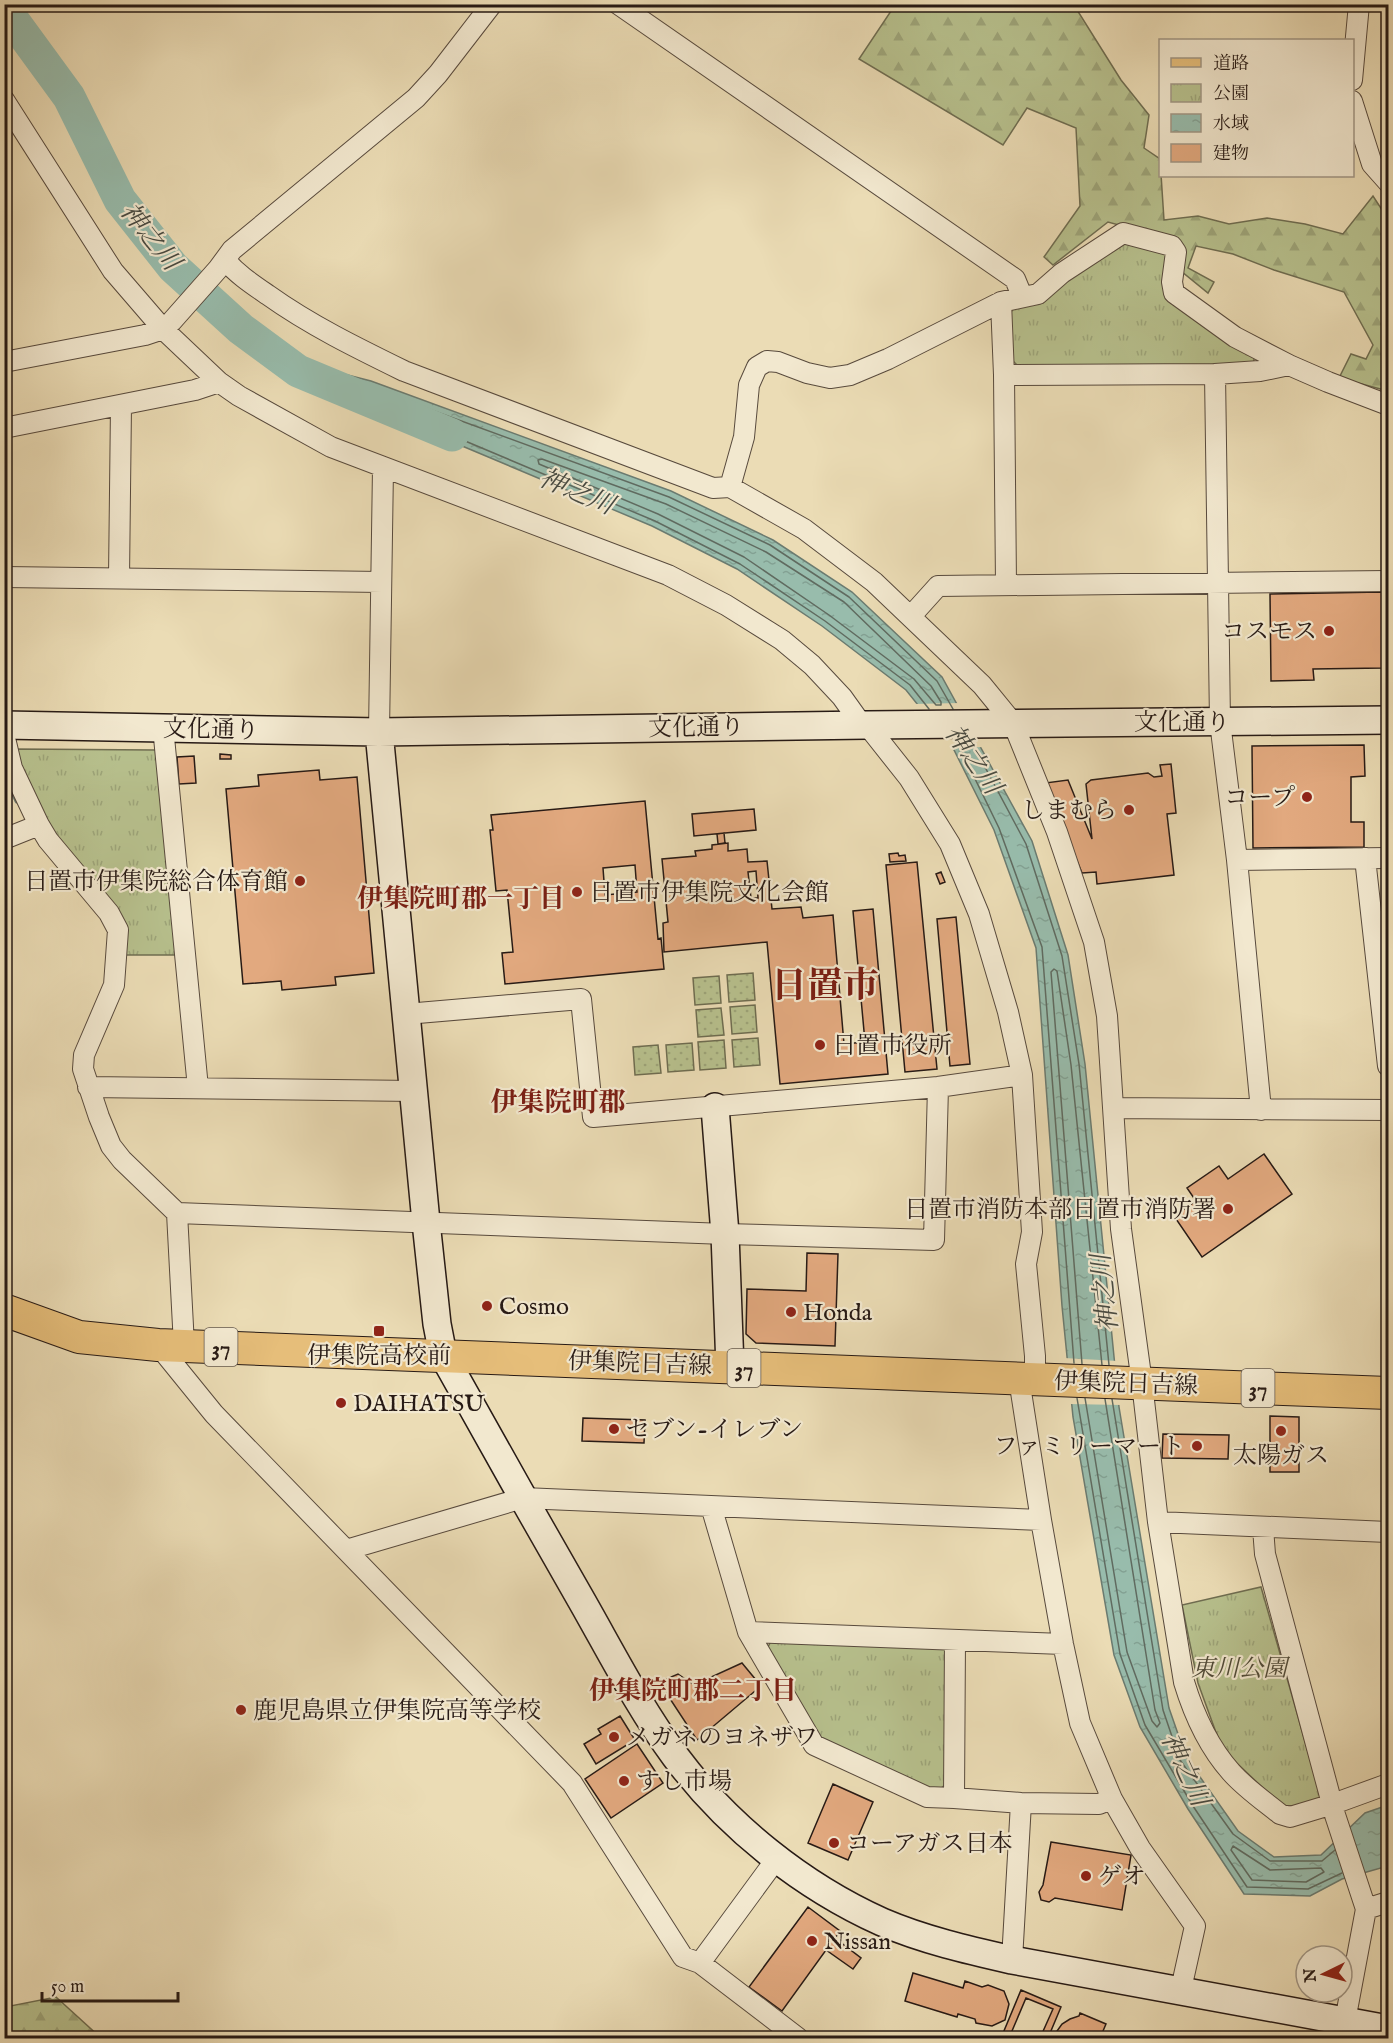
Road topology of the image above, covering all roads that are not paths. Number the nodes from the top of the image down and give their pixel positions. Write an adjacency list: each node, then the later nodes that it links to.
1 (492, 4): 8 (street)
2 (618, 4): 9 (street)
3 (1359, 4): 4 (street)
4 (1354, 67)
5 (4, 100): 11 (street)
6 (1354, 104): 7 (street)
7 (1389, 182)
8 (222, 265): 11 (street); 21 (street)
9 (1022, 296): 10 (street); 13 (street)
10 (1001, 302): 15 (street); 21 (street)
11 (168, 325): 12 (street); 16 (street)
12 (4, 362)
13 (1289, 365): 14 (street); 18 (street)
14 (1215, 374): 15 (street); 26 (street)
15 (1004, 375): 27 (street)
16 (219, 382): 17 (street); 20 (street)
17 (121, 405): 19 (street); 23 (street)
18 (1389, 405)
19 (4, 428)
20 (383, 468): 25 (street); 33 (street)
21 (729, 488): 28 (street)
22 (4, 577): 23 (street)
23 (120, 578): 25 (street)
24 (1389, 581): 26 (street)
25 (381, 582): 35 (street)
26 (1216, 583): 27 (street); 30 (street)
27 (1006, 584): 28 (street)
28 (911, 616): 31 (street)
29 (1389, 720): 30 (street, 文化通り)
30 (1220, 722): 31 (street, 文化通り); 41 (street)
31 (1013, 723): 33 (street, 文化通り); 50 (street)
32 (4, 725): 34 (street, 文化通り)
33 (871, 725): 35 (street, 文化通り); 44 (street)
34 (163, 727): 35 (street, 文化通り); 47 (street)
35 (379, 732): 42 (street)
36 (4, 734): 37 (street)
37 (34, 827): 38 (street); 45 (street)
38 (4, 839)
39 (1365, 858): 40 (street); 41 (street); 43 (street)
40 (1389, 858)
41 (1237, 860): 51 (street)
42 (406, 1014): 48 (street); 49 (street)
43 (1389, 1066)
44 (1022, 1075): 46 (street); 60 (street)
45 (88, 1087): 47 (street); 53 (street)
46 (938, 1087): 49 (street); 55 (street)
47 (198, 1088): 48 (street)
48 (414, 1091): 54 (street)
49 (715, 1107): 55 (street)
50 (1114, 1108): 51 (street); 61 (street)
51 (1261, 1110): 52 (street)
52 (1389, 1110)
53 (177, 1213): 54 (street); 57 (street)
54 (426, 1222): 55 (street); 58 (street)
55 (725, 1234): 59 (street)
56 (4, 1310): 57 (main road, 伊集院日吉線 / 37)
57 (171, 1345): 58 (main road, 伊集院日吉線 / 37); 69 (street)
58 (443, 1355): 59 (main road, 伊集院日吉線 / 37); 63 (street)
59 (730, 1367): 60 (main road, 伊集院日吉線 / 37)
60 (1033, 1379): 61 (main road, 伊集院日吉線 / 37); 65 (street)
61 (1135, 1383): 62 (main road, 伊集院日吉線 / 37); 66 (street)
62 (1389, 1393)
63 (523, 1498): 64 (street); 69 (street); 78 (street)
64 (711, 1506): 65 (street); 70 (street)
65 (1041, 1520): 72 (street)
66 (1158, 1522): 67 (street); 77 (street)
67 (1263, 1528): 68 (street); 77 (street)
68 (1389, 1532)
69 (346, 1550): 82 (street)
70 (748, 1632): 71 (street); 74 (street)
71 (955, 1640): 72 (street); 74 (street)
72 (1063, 1644): 75 (street)
73 (1389, 1784): 77 (street)
74 (954, 1798): 76 (street)
75 (1112, 1799): 76 (street); 83 (street)
76 (1021, 1803): 81 (street)
77 (1334, 1809): 79 (street)
78 (777, 1858): 81 (street); 82 (street)
79 (1363, 1901): 80 (street); 84 (street)
80 (1389, 1902)
81 (1012, 1960): 83 (street)
82 (700, 1963): 86 (street)
83 (1181, 1989): 84 (street)
84 (1345, 2021): 85 (street)
85 (1389, 2029)
86 (798, 2038)

